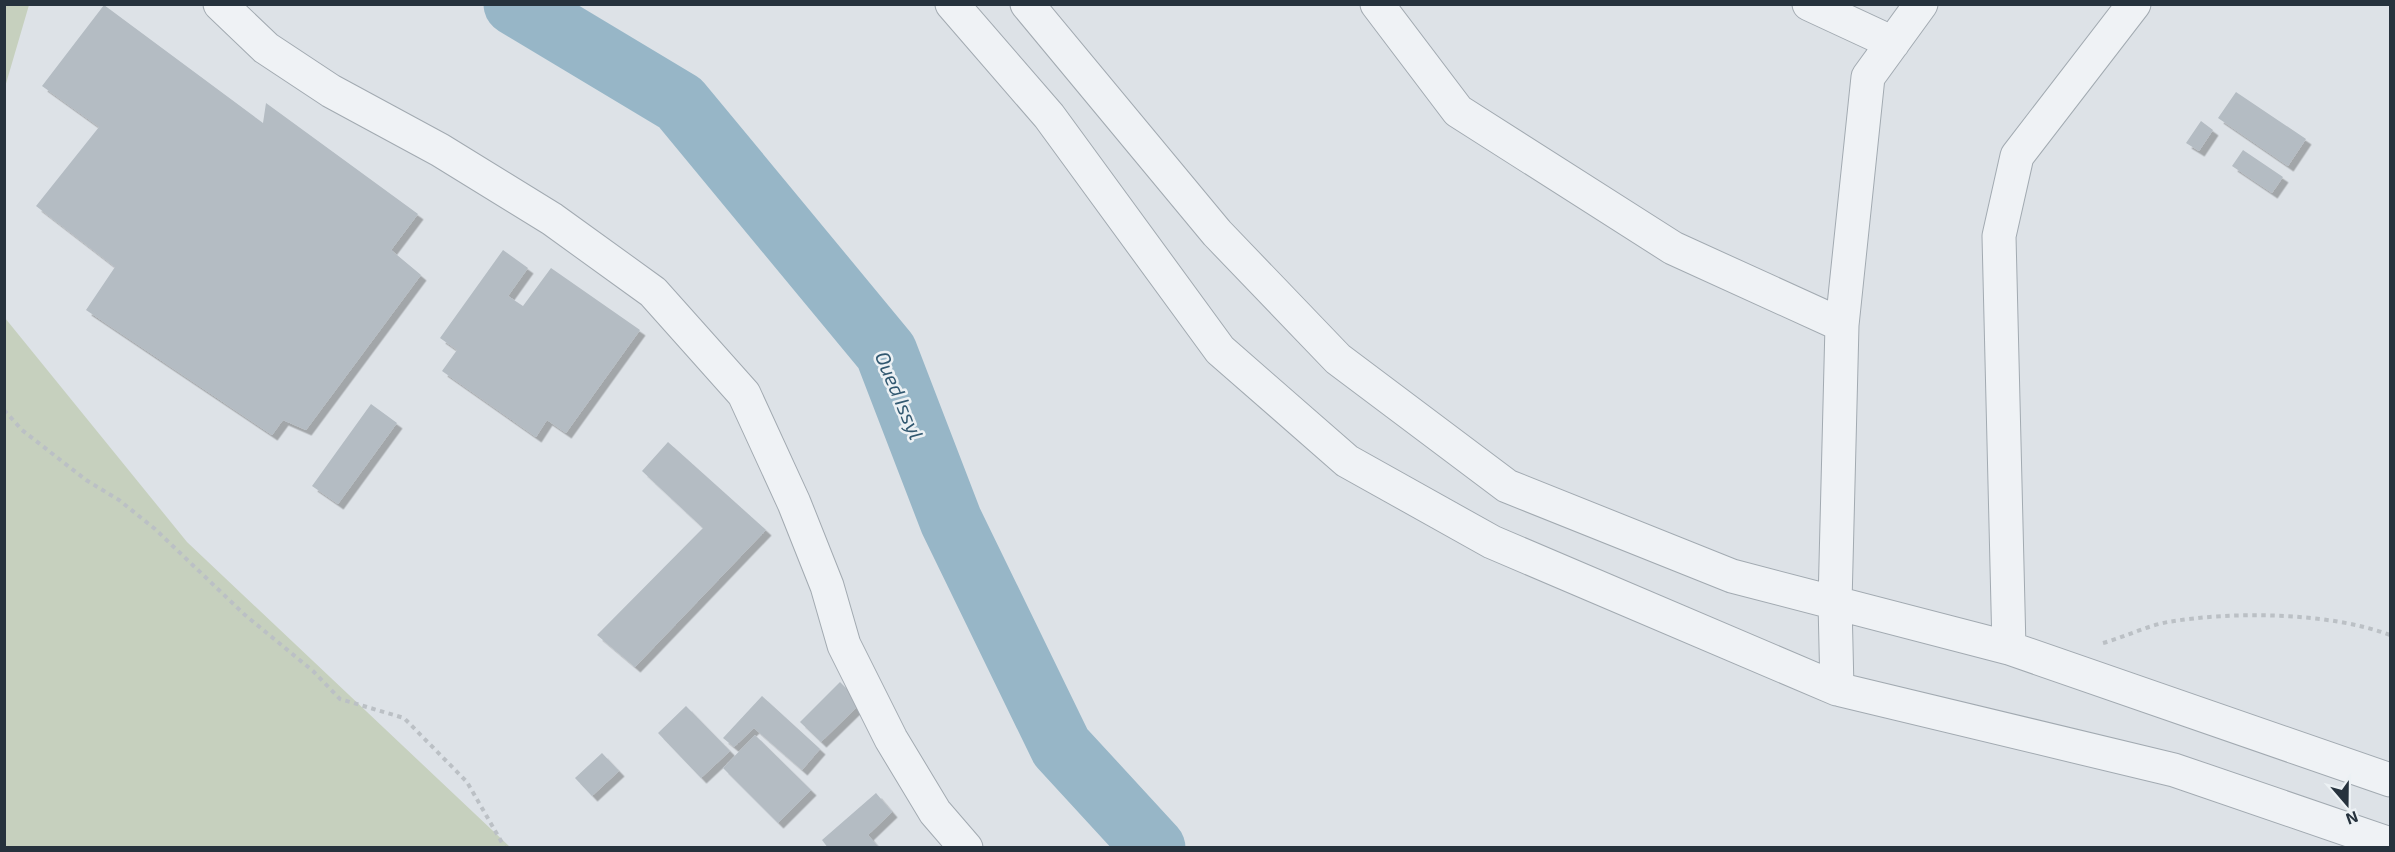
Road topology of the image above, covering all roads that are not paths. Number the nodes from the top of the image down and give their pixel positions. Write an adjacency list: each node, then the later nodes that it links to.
1 (220, 4): 15 (street)
2 (952, 4): 12 (street)
3 (1027, 4): 10 (street)
4 (1377, 4): 9 (street)
5 (1809, 4): 8 (street)
6 (1921, 4): 8 (street)
7 (2134, 4): 11 (street)
8 (1893, 43): 9 (street)
9 (1842, 325): 10 (street)
10 (1835, 603): 11 (street); 12 (street)
11 (2009, 648): 13 (street)
12 (1837, 689): 14 (street)
13 (2391, 780)
14 (2391, 844)
15 (966, 848)

